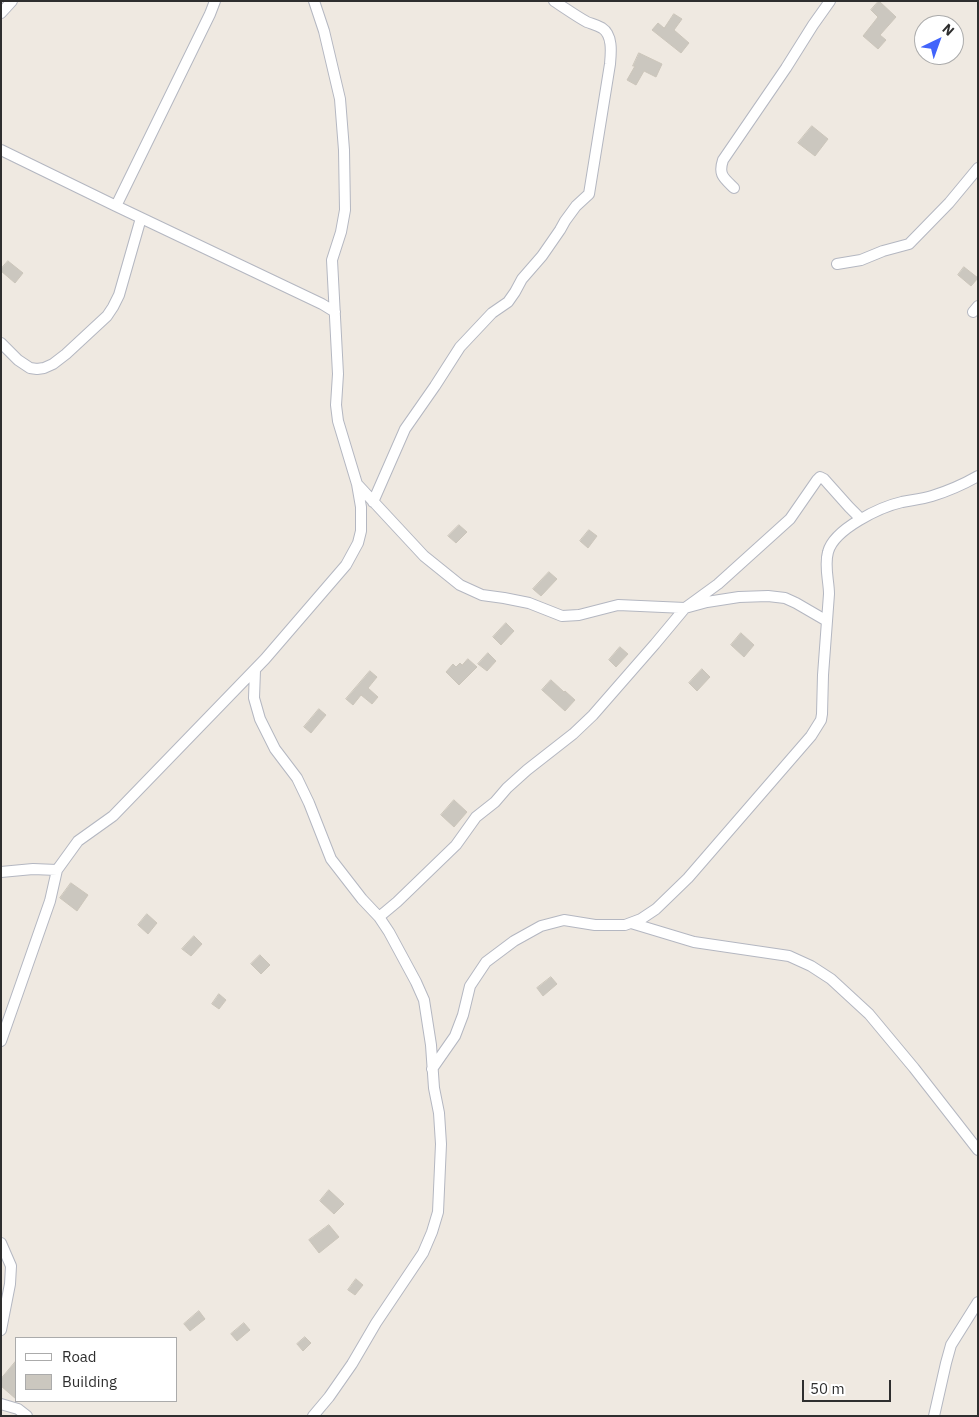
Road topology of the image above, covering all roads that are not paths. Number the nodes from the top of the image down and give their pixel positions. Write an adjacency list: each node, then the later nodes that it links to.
1 (12, 1): 6 (street)
2 (215, 1): 10 (street)
3 (314, 1): 13 (street)
4 (554, 1): 17 (street)
5 (830, 1): 9 (street)
6 (1, 13)
7 (1, 150): 10 (street)
8 (978, 168): 12 (street)
9 (734, 188)
10 (116, 206): 11 (street)
11 (141, 218): 13 (street); 14 (street)
12 (837, 264)
13 (335, 312): 16 (street)
14 (1, 342)
15 (978, 476): 18 (street)
16 (357, 484): 17 (street); 21 (street)
17 (373, 502): 19 (street)
18 (861, 519): 19 (street); 20 (street)
19 (685, 608): 20 (street); 24 (street)
20 (827, 622): 25 (street)
21 (255, 670): 22 (street); 24 (street)
22 (57, 870): 23 (street); 26 (street)
23 (1, 872)
24 (379, 917): 27 (street)
25 (631, 923): 27 (street); 28 (street)
26 (1, 1041)
27 (432, 1069): 34 (street)
28 (978, 1150)
29 (1, 1243): 31 (street)
30 (978, 1302): 35 (street)
31 (1, 1330)
32 (1, 1404): 33 (street)
33 (27, 1416)
34 (313, 1416)
35 (934, 1416)

